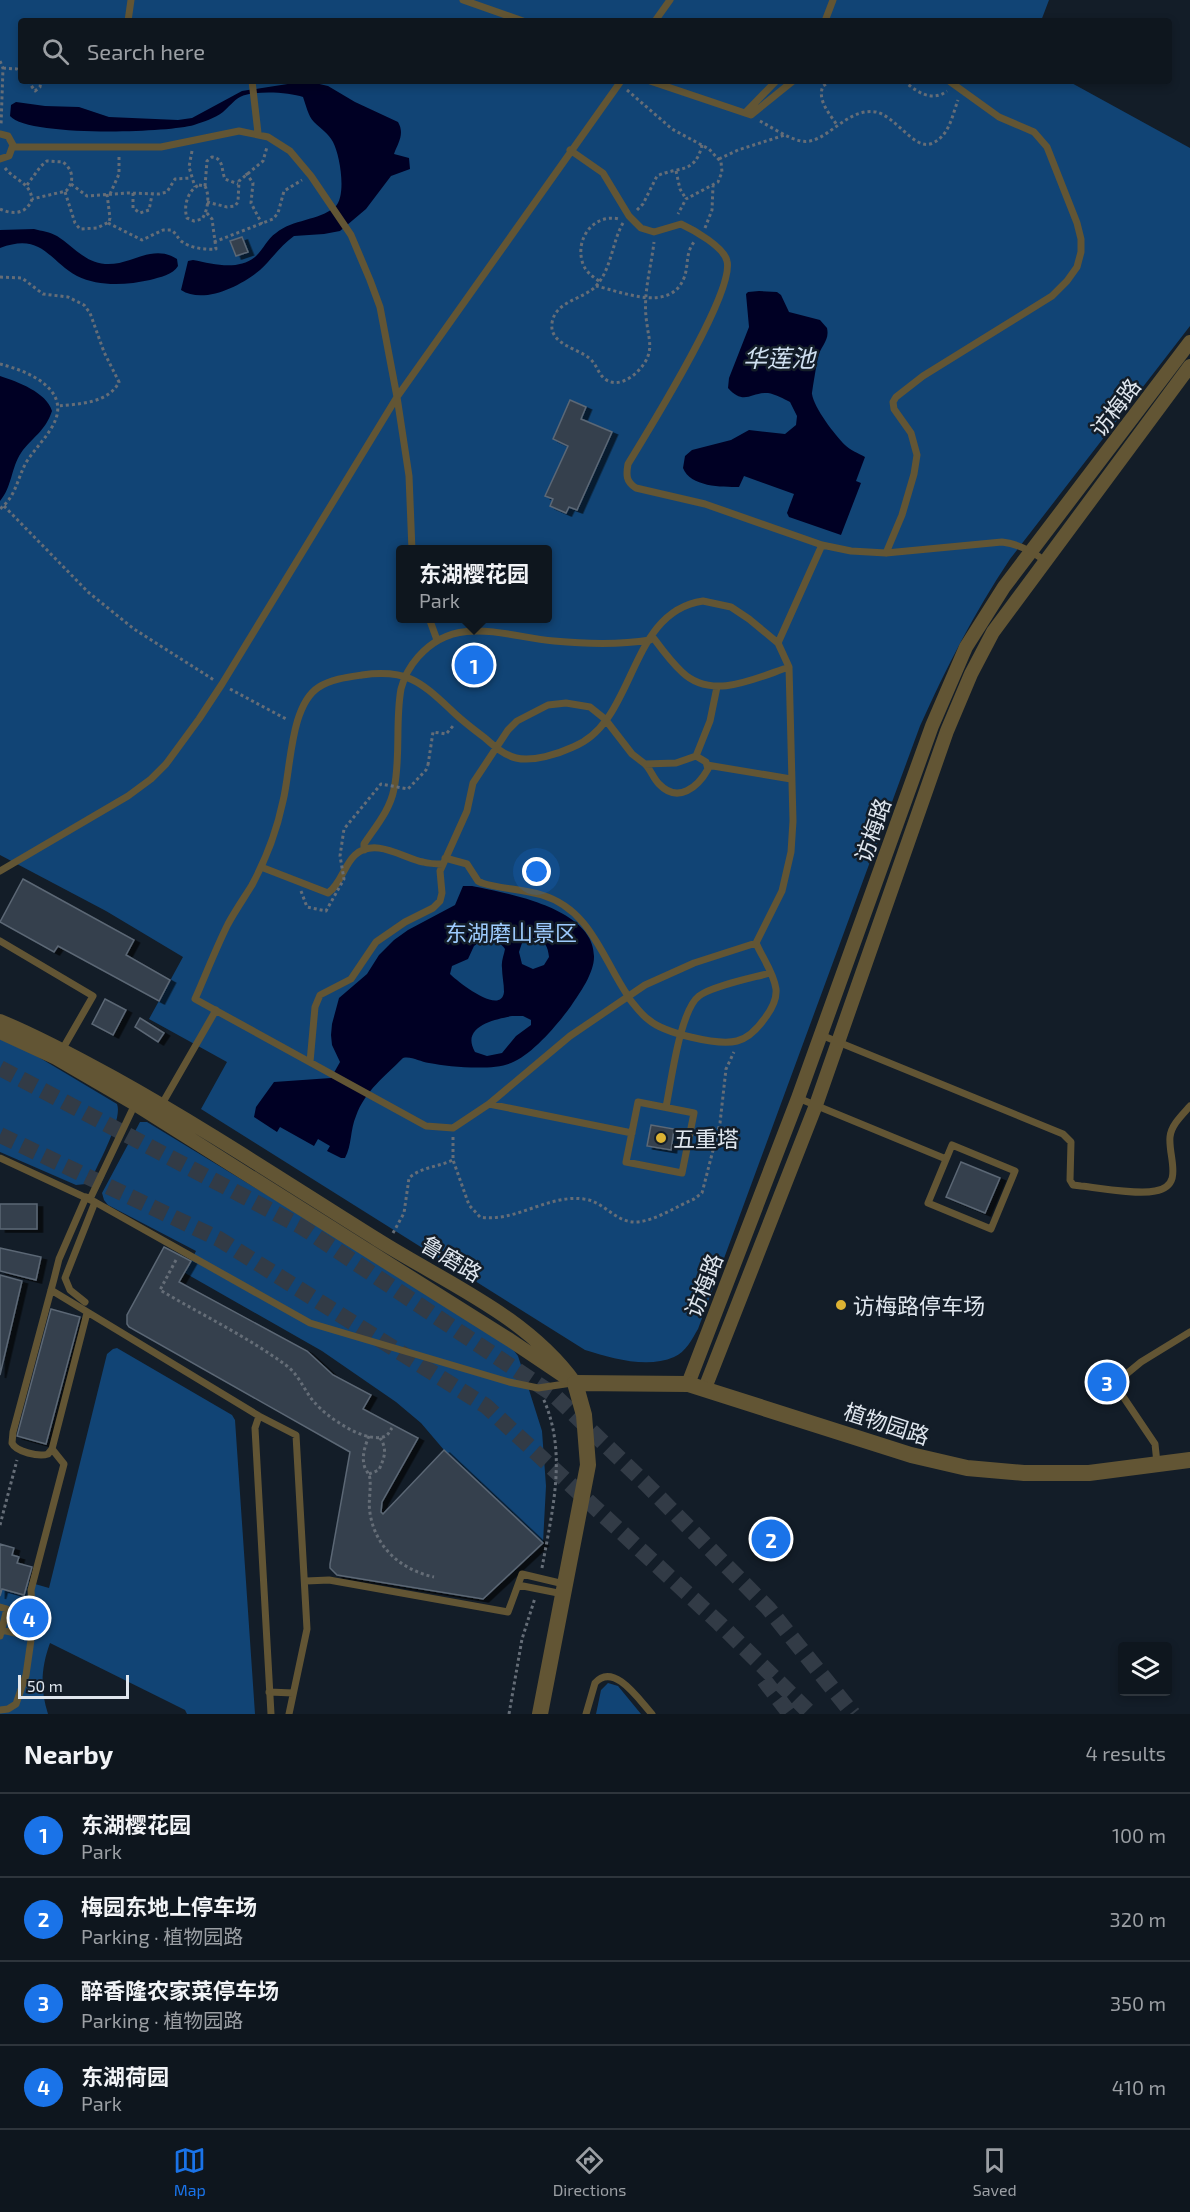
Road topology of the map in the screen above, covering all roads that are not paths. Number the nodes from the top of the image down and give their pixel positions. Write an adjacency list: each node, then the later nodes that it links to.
1 (131, 0): 5 (lane)
2 (463, 0): 6 (lane)
3 (670, 0): 7 (lane)
4 (834, 0): 8 (lane)
5 (128, 18)
6 (514, 18)
7 (657, 18)
8 (826, 18)
9 (252, 84): 16 (lane)
10 (619, 84): 19 (lane)
11 (659, 84): 15 (lane)
12 (774, 84): 15 (lane)
13 (789, 84): 15 (lane)
14 (955, 86): 28 (lane)
15 (748, 114)
16 (258, 133): 18 (lane); 24 (lane)
17 (1, 134): 18 (lane)
18 (13, 147): 20 (lane)
19 (570, 150): 24 (lane); 26 (lane)
20 (0, 159)
21 (1190, 342): 22 (street, 访梅路)
22 (1176, 360): 23 (street); 27 (street, 访梅路)
23 (1187, 374): 29 (street, 访梅路)
24 (397, 397): 25 (lane); 50 (lane)
25 (412, 545)
26 (822, 546): 28 (lane); 33 (lane)
27 (1032, 551): 28 (lane); 29 (lane); 38 (street, 访梅路)
28 (886, 553)
29 (1045, 561): 39 (street, 访梅路)
30 (431, 623): 32 (lane)
31 (651, 638): 32 (lane); 33 (lane); 36 (lane); 37 (lane)
32 (437, 640): 35 (lane)
33 (778, 643): 34 (lane)
34 (789, 667): 36 (lane); 46 (lane)
35 (405, 676): 40 (lane); 47 (lane); 49 (lane)
36 (717, 687): 41 (lane)
37 (605, 719): 40 (lane); 40 (lane); 42 (lane)
38 (932, 726): 39 (street); 59 (street, 访梅路)
39 (947, 731): 60 (street, 访梅路)
40 (497, 748): 48 (lane)
41 (696, 756): 43 (lane); 44 (lane)
42 (645, 764): 43 (lane); 45 (lane)
43 (660, 764): 45 (lane)
44 (707, 765): 45 (lane); 46 (lane)
45 (653, 774)
46 (791, 779): 52 (lane)
47 (364, 850): 48 (lane); 49 (lane)
48 (444, 861): 54 (lane); 62 (lane)
49 (261, 867): 55 (lane)
50 (0, 872)
51 (0, 941): 61 (lane)
52 (756, 942): 53 (lane); 54 (lane)
53 (770, 973): 58 (lane); 58 (lane)
54 (628, 996): 58 (lane); 66 (lane)
55 (216, 1010): 62 (lane); 65 (lane)
56 (0, 1021): 61 (street, 鲁磨路)
57 (0, 1032): 64 (street)
58 (681, 1033): 69 (lane)
59 (821, 1035): 60 (lane); 63 (street, 访梅路)
60 (839, 1041): 67 (street, 访梅路); 68 (lane)
61 (62, 1050): 64 (street, 鲁磨路)
62 (310, 1062): 66 (lane)
63 (798, 1098): 67 (lane); 79 (street, 访梅路)
64 (138, 1099): 65 (street, 鲁磨路); 73 (lane); 78 (street)
65 (162, 1104): 78 (street, 鲁磨路)
66 (489, 1104): 70 (lane)
67 (816, 1105): 72 (lane); 80 (street, 访梅路)
68 (1190, 1106)
69 (666, 1107): 70 (lane); 70 (lane)
70 (632, 1133)
71 (0, 1158): 73 (lane)
72 (946, 1159): 72 (lane)
73 (90, 1200): 74 (lane); 75 (lane); 78 (lane)
74 (51, 1290): 76 (lane); 82 (lane)
75 (85, 1302)
76 (87, 1313): 81 (lane); 82 (lane)
77 (1190, 1332): 84 (lane)
78 (575, 1383): 79 (street, 植物园路); 87 (street, 鲁磨路)
79 (688, 1384): 80 (street, 植物园路)
80 (705, 1388): 84 (street, 植物园路)
81 (259, 1416): 85 (lane); 91 (lane)
82 (52, 1449): 90 (lane)
83 (1190, 1460): 84 (street, 植物园路)
84 (1158, 1465)
85 (306, 1581): 86 (lane); 92 (lane)
86 (518, 1585): 87 (lane); 87 (lane)
87 (565, 1589): 96 (street, 鲁磨路)
88 (0, 1607): 89 (lane)
89 (1, 1633): 90 (lane)
90 (33, 1637): 93 (lane)
91 (269, 1692): 92 (lane); 94 (lane)
92 (293, 1693): 95 (lane)
93 (0, 1710)
94 (271, 1714)
95 (289, 1714)
96 (540, 1714)
97 (586, 1714): 98 (lane)
98 (652, 1714)

